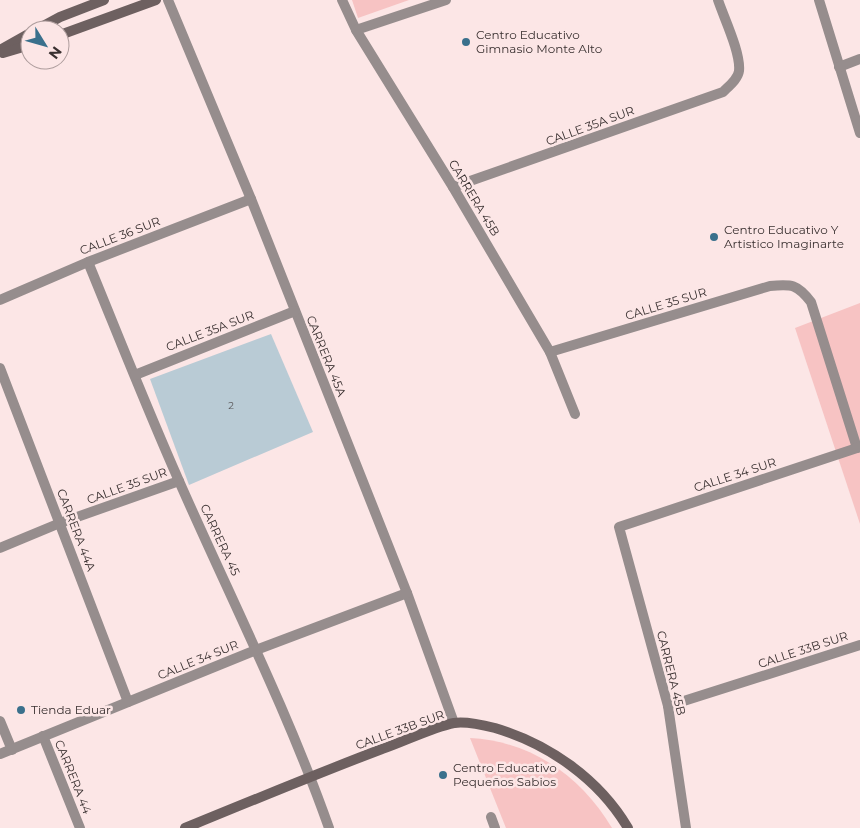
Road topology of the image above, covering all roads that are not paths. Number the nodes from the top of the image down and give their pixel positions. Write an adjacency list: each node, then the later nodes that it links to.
1 (104, 0): 8 (street)
2 (156, 0): 10 (street)
3 (168, 0): 19 (street, CARRERA 45A)
4 (342, 0): 9 (street, CARRERA 45B)
5 (446, 0): 9 (street)
6 (718, 0): 18 (street, CALLE 35A SUR)
7 (819, 0): 16 (street)
8 (54, 20)
9 (356, 30): 18 (street, CARRERA 45B)
10 (70, 32)
11 (20, 39): 13 (street)
12 (20, 48): 14 (street)
13 (0, 50)
14 (0, 54)
15 (860, 59): 16 (street)
16 (839, 67): 17 (street)
17 (860, 133)
18 (453, 187): 23 (street, CARRERA 45B)
19 (251, 199): 20 (street, CALLE 36 SUR); 22 (street, CARRERA 45A)
20 (88, 262): 21 (street, CALLE 36 SUR); 25 (street, CARRERA 45)
21 (0, 300)
22 (295, 311): 25 (street, CALLE 35A SUR); 32 (street, CARRERA 45A)
23 (550, 352): 26 (street, CARRERA 45B); 27 (street, CALLE 35 SUR)
24 (0, 368): 29 (street, CARRERA 44A)
25 (135, 375): 28 (street, CARRERA 45)
26 (575, 414)
27 (858, 447): 30 (street, CALLE 34 SUR)
28 (179, 481): 29 (street, CALLE 35 SUR); 34 (street, CARRERA 45)
29 (60, 523): 31 (street, CALLE 35 SUR); 35 (street, CARRERA 44A)
30 (618, 527): 36 (street, CARRERA 45B)
31 (0, 548)
32 (407, 593): 34 (street, CALLE 34 SUR); 38 (street, CARRERA 45A)
33 (860, 645): 36 (street, CALLE 33B SUR)
34 (256, 650): 35 (street, CALLE 34 SUR); 42 (street, CARRERA 45)
35 (128, 702): 39 (street, CALLE 34 SUR)
36 (668, 706): 49 (street, CARRERA 45B)
37 (0, 721): 40 (street)
38 (454, 723): 42 (street, CALLE 33B SUR); 48 (street, CALLE 33B SUR)
39 (43, 736): 40 (street, CALLE 34 SUR); 44 (street, CARRERA 44)
40 (12, 750): 41 (street, CALLE 34 SUR)
41 (0, 754)
42 (311, 776): 45 (street, CALLE 33B SUR); 46 (street, CARRERA 45)
43 (491, 817): 47 (street)
44 (80, 828)
45 (185, 828)
46 (329, 828)
47 (495, 828)
48 (628, 828)
49 (686, 828)

